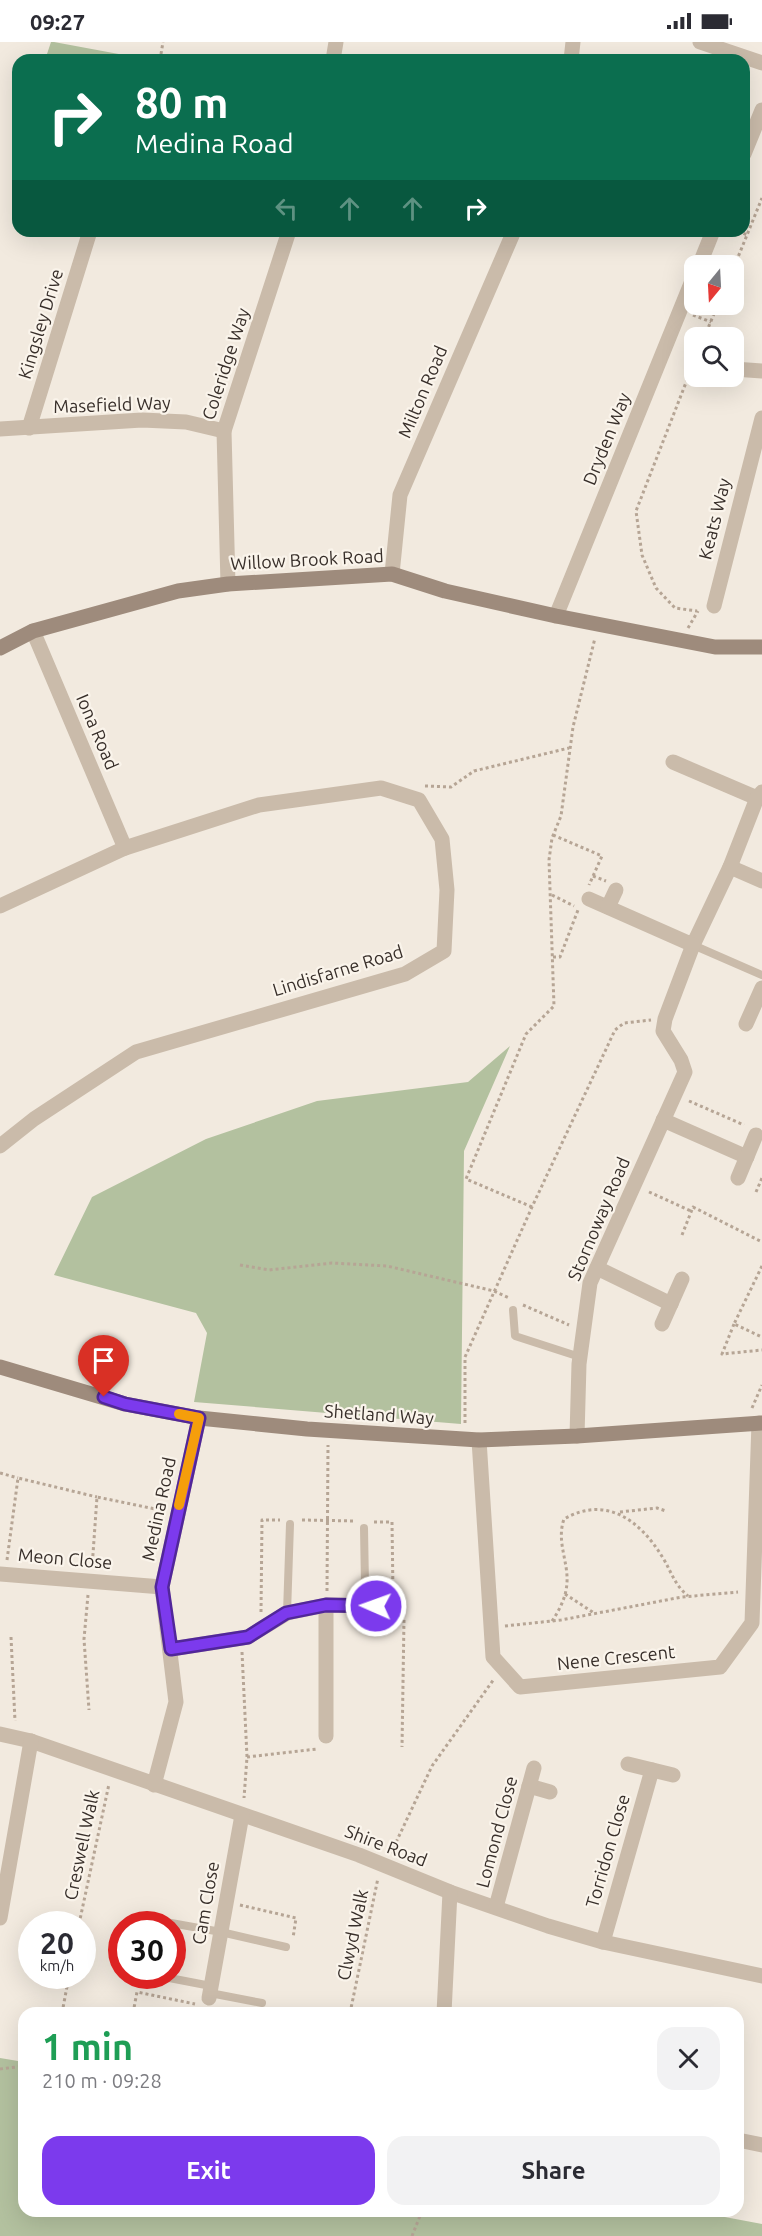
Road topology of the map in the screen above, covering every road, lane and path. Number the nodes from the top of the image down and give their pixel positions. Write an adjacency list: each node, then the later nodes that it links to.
1 (700, 42): 2 (street)
2 (735, 54)
3 (762, 110): 4 (street)
4 (750, 139)
5 (762, 198): 6 (path)
6 (750, 228)
7 (88, 237): 19 (street, Kingsley Drive)
8 (287, 237): 21 (street, Coleridge Way)
9 (511, 237): 23 (street, Milton Road)
10 (711, 237): 12 (street)
11 (746, 237): 13 (path)
12 (703, 255)
13 (739, 255)
14 (684, 301): 27 (street, Dryden Way)
15 (744, 370): 16 (street)
16 (762, 371)
17 (684, 387): 26 (path)
18 (762, 418): 22 (street, Keats Way)
19 (29, 428): 20 (street, Masefield Way); 21 (street, Masefield Way)
20 (0, 429)
21 (224, 431): 24 (street, Coleridge Way)
22 (759, 443): 25 (street, Keats Way)
23 (392, 574): 24 (street, Willow Brook Road); 27 (street, Willow Brook Road)
24 (228, 584): 29 (street, Willow Brook Road)
25 (714, 606): 26 (path)
26 (697, 611): 30 (path)
27 (556, 616): 28 (street, Willow Brook Road)
28 (598, 624): 30 (street, Willow Brook Road); 33 (path)
29 (33, 631): 32 (street, Willow Brook Road); 38 (street, Iona Road)
30 (682, 640): 31 (street, Willow Brook Road)
31 (762, 647)
32 (0, 648)
33 (569, 748): 35 (path); 37 (path)
34 (673, 762): 36 (street)
35 (421, 786)
36 (759, 795): 39 (street)
37 (553, 835): 43 (path); 47 (path)
38 (125, 848): 44 (street, Lindisfarne Road); 55 (street, Lindisfarne Road)
39 (730, 867): 40 (street); 46 (street)
40 (762, 880)
41 (616, 890): 45 (street)
42 (552, 894): 43 (path)
43 (585, 899): 45 (street); 47 (path)
44 (0, 906)
45 (608, 907): 46 (street)
46 (693, 945): 48 (lane); 50 (street)
47 (553, 957): 61 (path)
48 (762, 975)
49 (762, 988): 51 (street)
50 (665, 1019): 52 (street, Stornoway Road); 61 (path)
51 (746, 1024)
52 (674, 1094): 53 (street, Stornoway Road); 54 (path)
53 (663, 1120): 56 (street); 59 (street, Stornoway Road)
54 (752, 1131): 56 (street)
55 (0, 1146)
56 (747, 1157): 57 (street)
57 (738, 1178)
58 (762, 1178): 60 (path)
59 (633, 1186): 62 (path); 67 (street, Stornoway Road)
60 (756, 1192)
61 (532, 1208): 69 (path)
62 (692, 1211): 63 (path); 64 (path)
63 (682, 1234)
64 (762, 1242)
65 (240, 1265): 69 (path)
66 (762, 1266): 73 (path)
67 (597, 1268): 70 (street); 74 (street, Stornoway Road)
68 (682, 1279): 70 (street)
69 (495, 1291): 74 (path); 84 (path)
70 (671, 1304): 72 (street)
71 (513, 1310): 77 (lane)
72 (662, 1324)
73 (734, 1324): 75 (path); 76 (path)
74 (582, 1331): 77 (street, Stornoway Road)
75 (762, 1337)
76 (762, 1350)
77 (580, 1357): 83 (street, Stornoway Road)
78 (0, 1367): 80 (street, Shetland Way)
79 (762, 1385): 81 (path)
80 (199, 1418): 82 (street, Shetland Way); 90 (street, Medina Road)
81 (757, 1423): 83 (street, Shetland Way); 99 (street, Nene Crescent)
82 (328, 1431): 84 (street, Shetland Way); 92 (path)
83 (577, 1436): 84 (street, Shetland Way)
84 (472, 1440): 108 (street, Nene Crescent)
85 (0, 1473): 86 (path)
86 (18, 1478): 87 (path); 95 (path)
87 (97, 1497): 90 (path); 96 (path)
88 (666, 1511): 89 (path)
89 (618, 1512): 100 (path); 101 (path)
90 (177, 1514): 98 (street, Medina Road)
91 (298, 1520): 92 (path)
92 (327, 1521): 102 (path); 104 (path)
93 (289, 1522): 105 (lane); 109 (path)
94 (364, 1528): 97 (lane)
95 (3, 1574): 96 (street, Meon Close)
96 (91, 1582): 98 (street, Meon Close); 114 (path)
97 (365, 1585): 103 (street)
98 (162, 1587): 112 (street, Medina Road)
99 (753, 1591): 101 (path); 113 (street, Nene Crescent)
100 (565, 1594): 106 (path); 107 (path)
101 (688, 1596): 106 (path)
102 (326, 1605): 103 (street); 105 (street); 116 (street)
103 (363, 1606): 104 (street)
104 (389, 1606): 118 (path)
105 (286, 1613): 109 (street)
106 (594, 1614): 107 (path)
107 (552, 1621): 108 (path)
108 (491, 1627): 113 (street, Nene Crescent)
109 (260, 1629): 111 (street)
110 (10, 1637): 115 (path)
111 (242, 1638): 112 (street); 119 (path)
112 (171, 1649): 125 (street, Medina Road)
113 (502, 1668): 129 (path)
114 (89, 1710)
115 (7, 1736): 117 (street, Shire Road)
116 (326, 1736): 119 (path)
117 (31, 1741): 123 (street, Shire Road); 134 (street)
118 (402, 1747)
119 (247, 1757): 128 (path)
120 (628, 1764): 122 (street)
121 (534, 1768): 126 (street, Lomond Close)
122 (652, 1770): 124 (street); 137 (street, Torridon Close)
123 (112, 1771): 125 (street, Shire Road); 133 (path, Creswell Walk)
124 (673, 1775)
125 (154, 1785): 128 (street, Shire Road)
126 (530, 1786): 127 (street); 132 (street, Lomond Close)
127 (550, 1792)
128 (242, 1815): 129 (street, Shire Road); 131 (street, Cam Close)
129 (381, 1863): 130 (street, Shire Road); 146 (path, Clwyd Walk)
130 (450, 1892): 132 (street, Shire Road); 147 (street)
131 (226, 1902): 136 (street, Cam Close); 138 (path)
132 (496, 1906): 137 (street, Shire Road)
133 (82, 1911)
134 (0, 1918)
135 (186, 1926): 136 (lane)
136 (221, 1932): 138 (lane); 142 (street, Cam Close)
137 (603, 1942): 139 (street, Shire Road)
138 (289, 1944)
139 (762, 1976)
140 (186, 1987): 142 (lane)
141 (67, 1989): 144 (path)
142 (207, 1995): 143 (lane); 145 (path)
143 (262, 2003)
144 (63, 2007)
145 (135, 2007)
146 (351, 2007)
147 (444, 2007)
148 (18, 2067): 149 (path)
149 (0, 2069)
150 (744, 2141): 151 (street)
151 (762, 2145)
152 (420, 2217): 153 (path)
153 (412, 2236)

